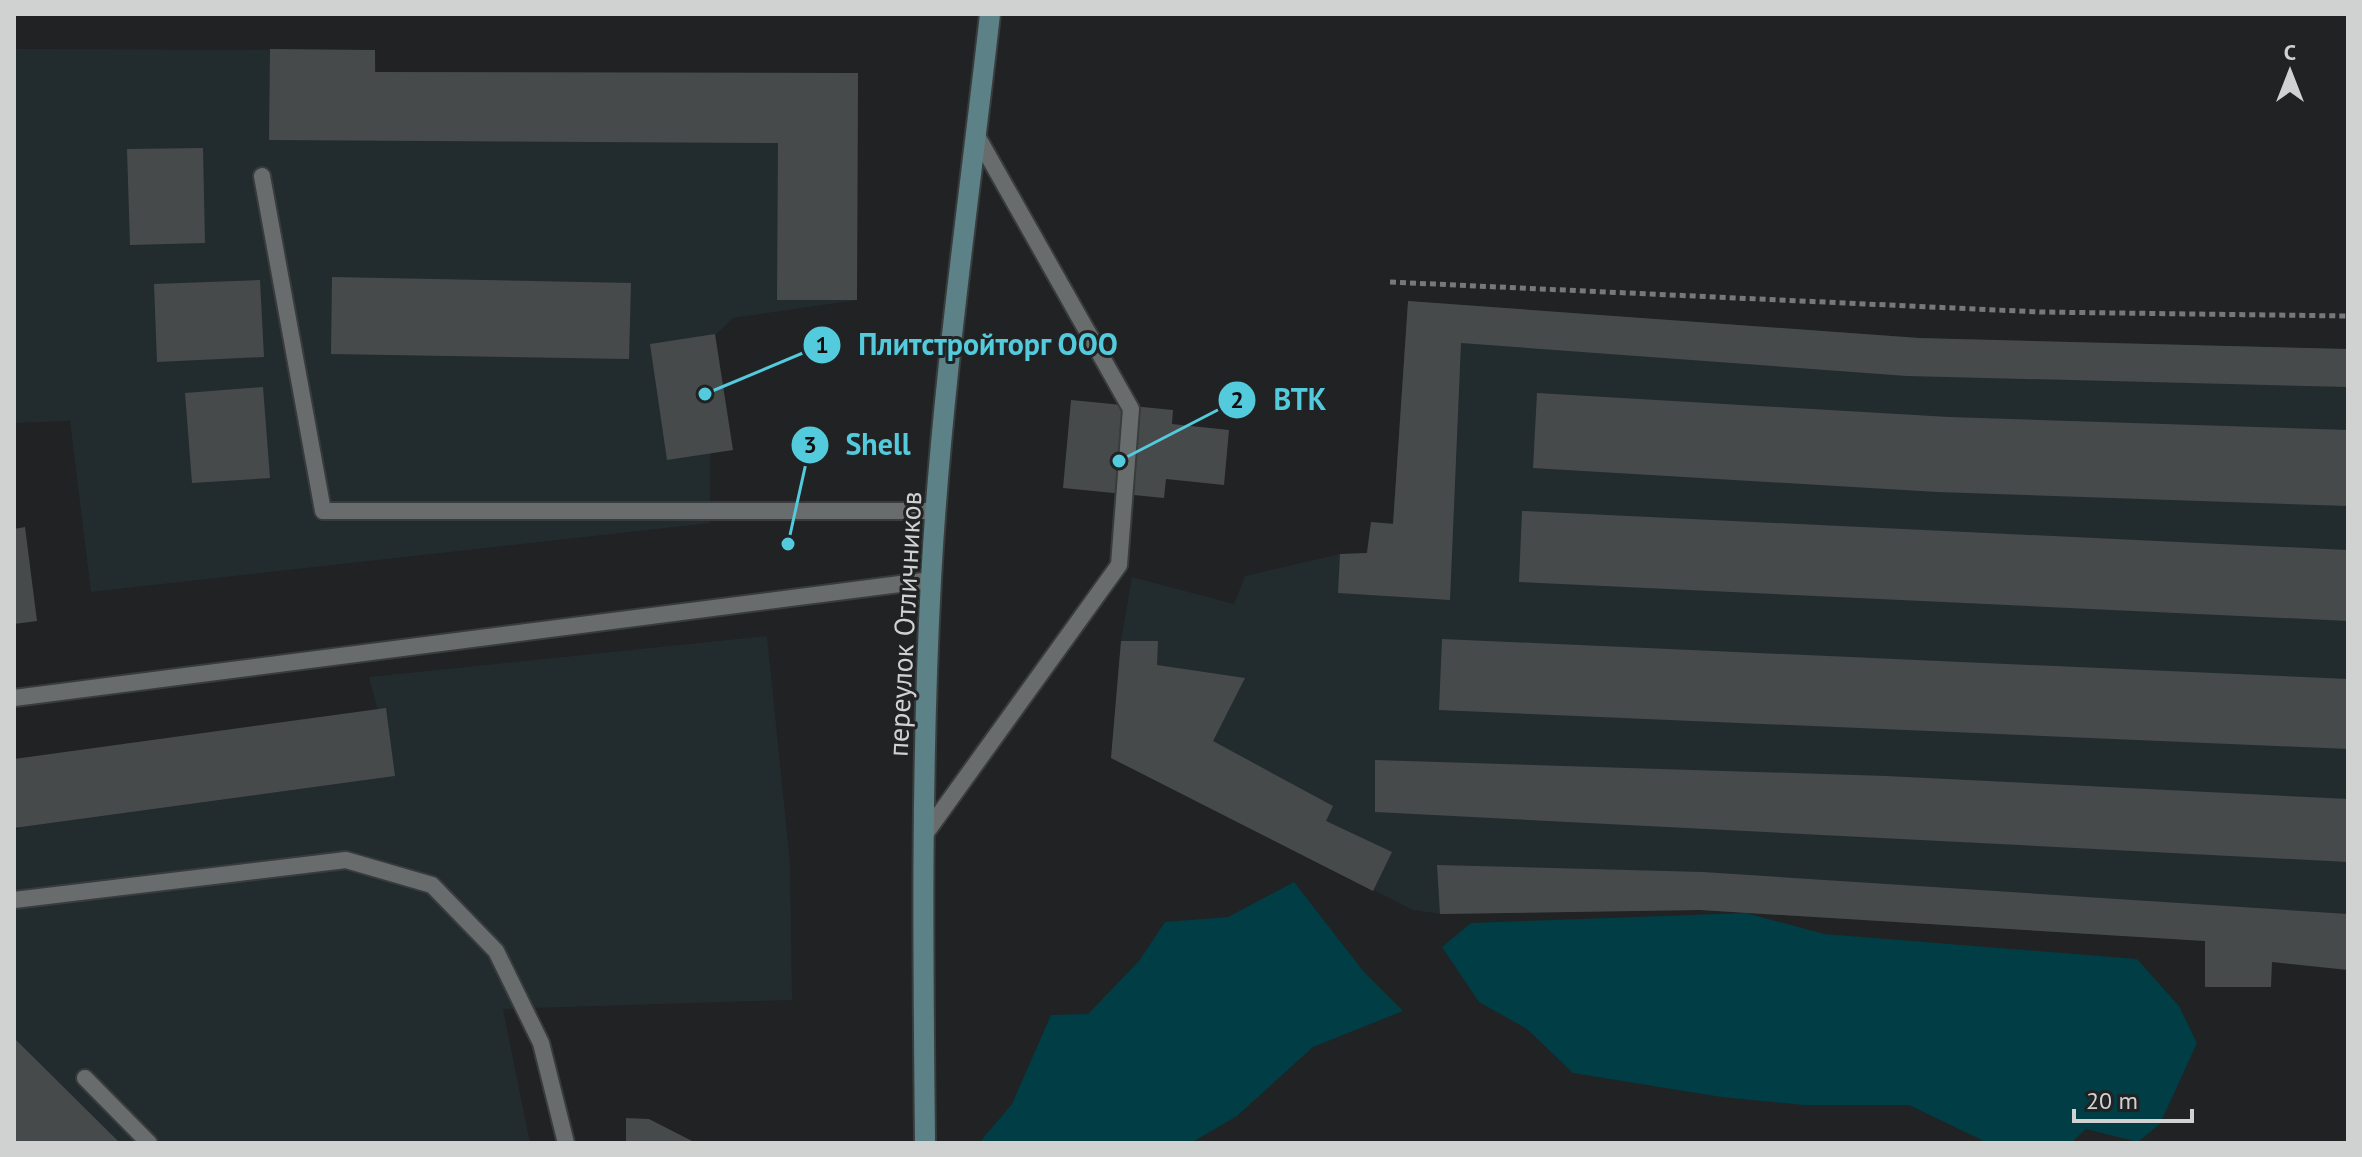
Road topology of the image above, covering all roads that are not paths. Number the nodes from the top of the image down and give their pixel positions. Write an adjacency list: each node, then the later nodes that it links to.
1 (990, 14): 2 (main road, переулок Отличников)
2 (977, 136): 4 (main road, переулок Отличников); 7 (lane)
3 (262, 176): 4 (lane)
4 (936, 511): 5 (main road, переулок Отличников)
5 (931, 580): 6 (lane); 7 (main road, переулок Отличников)
6 (14, 698)
7 (922, 838): 12 (main road, переулок Отличников)
8 (14, 900): 11 (lane)
9 (85, 1078): 10 (lane)
10 (149, 1143)
11 (566, 1143)
12 (925, 1143)

